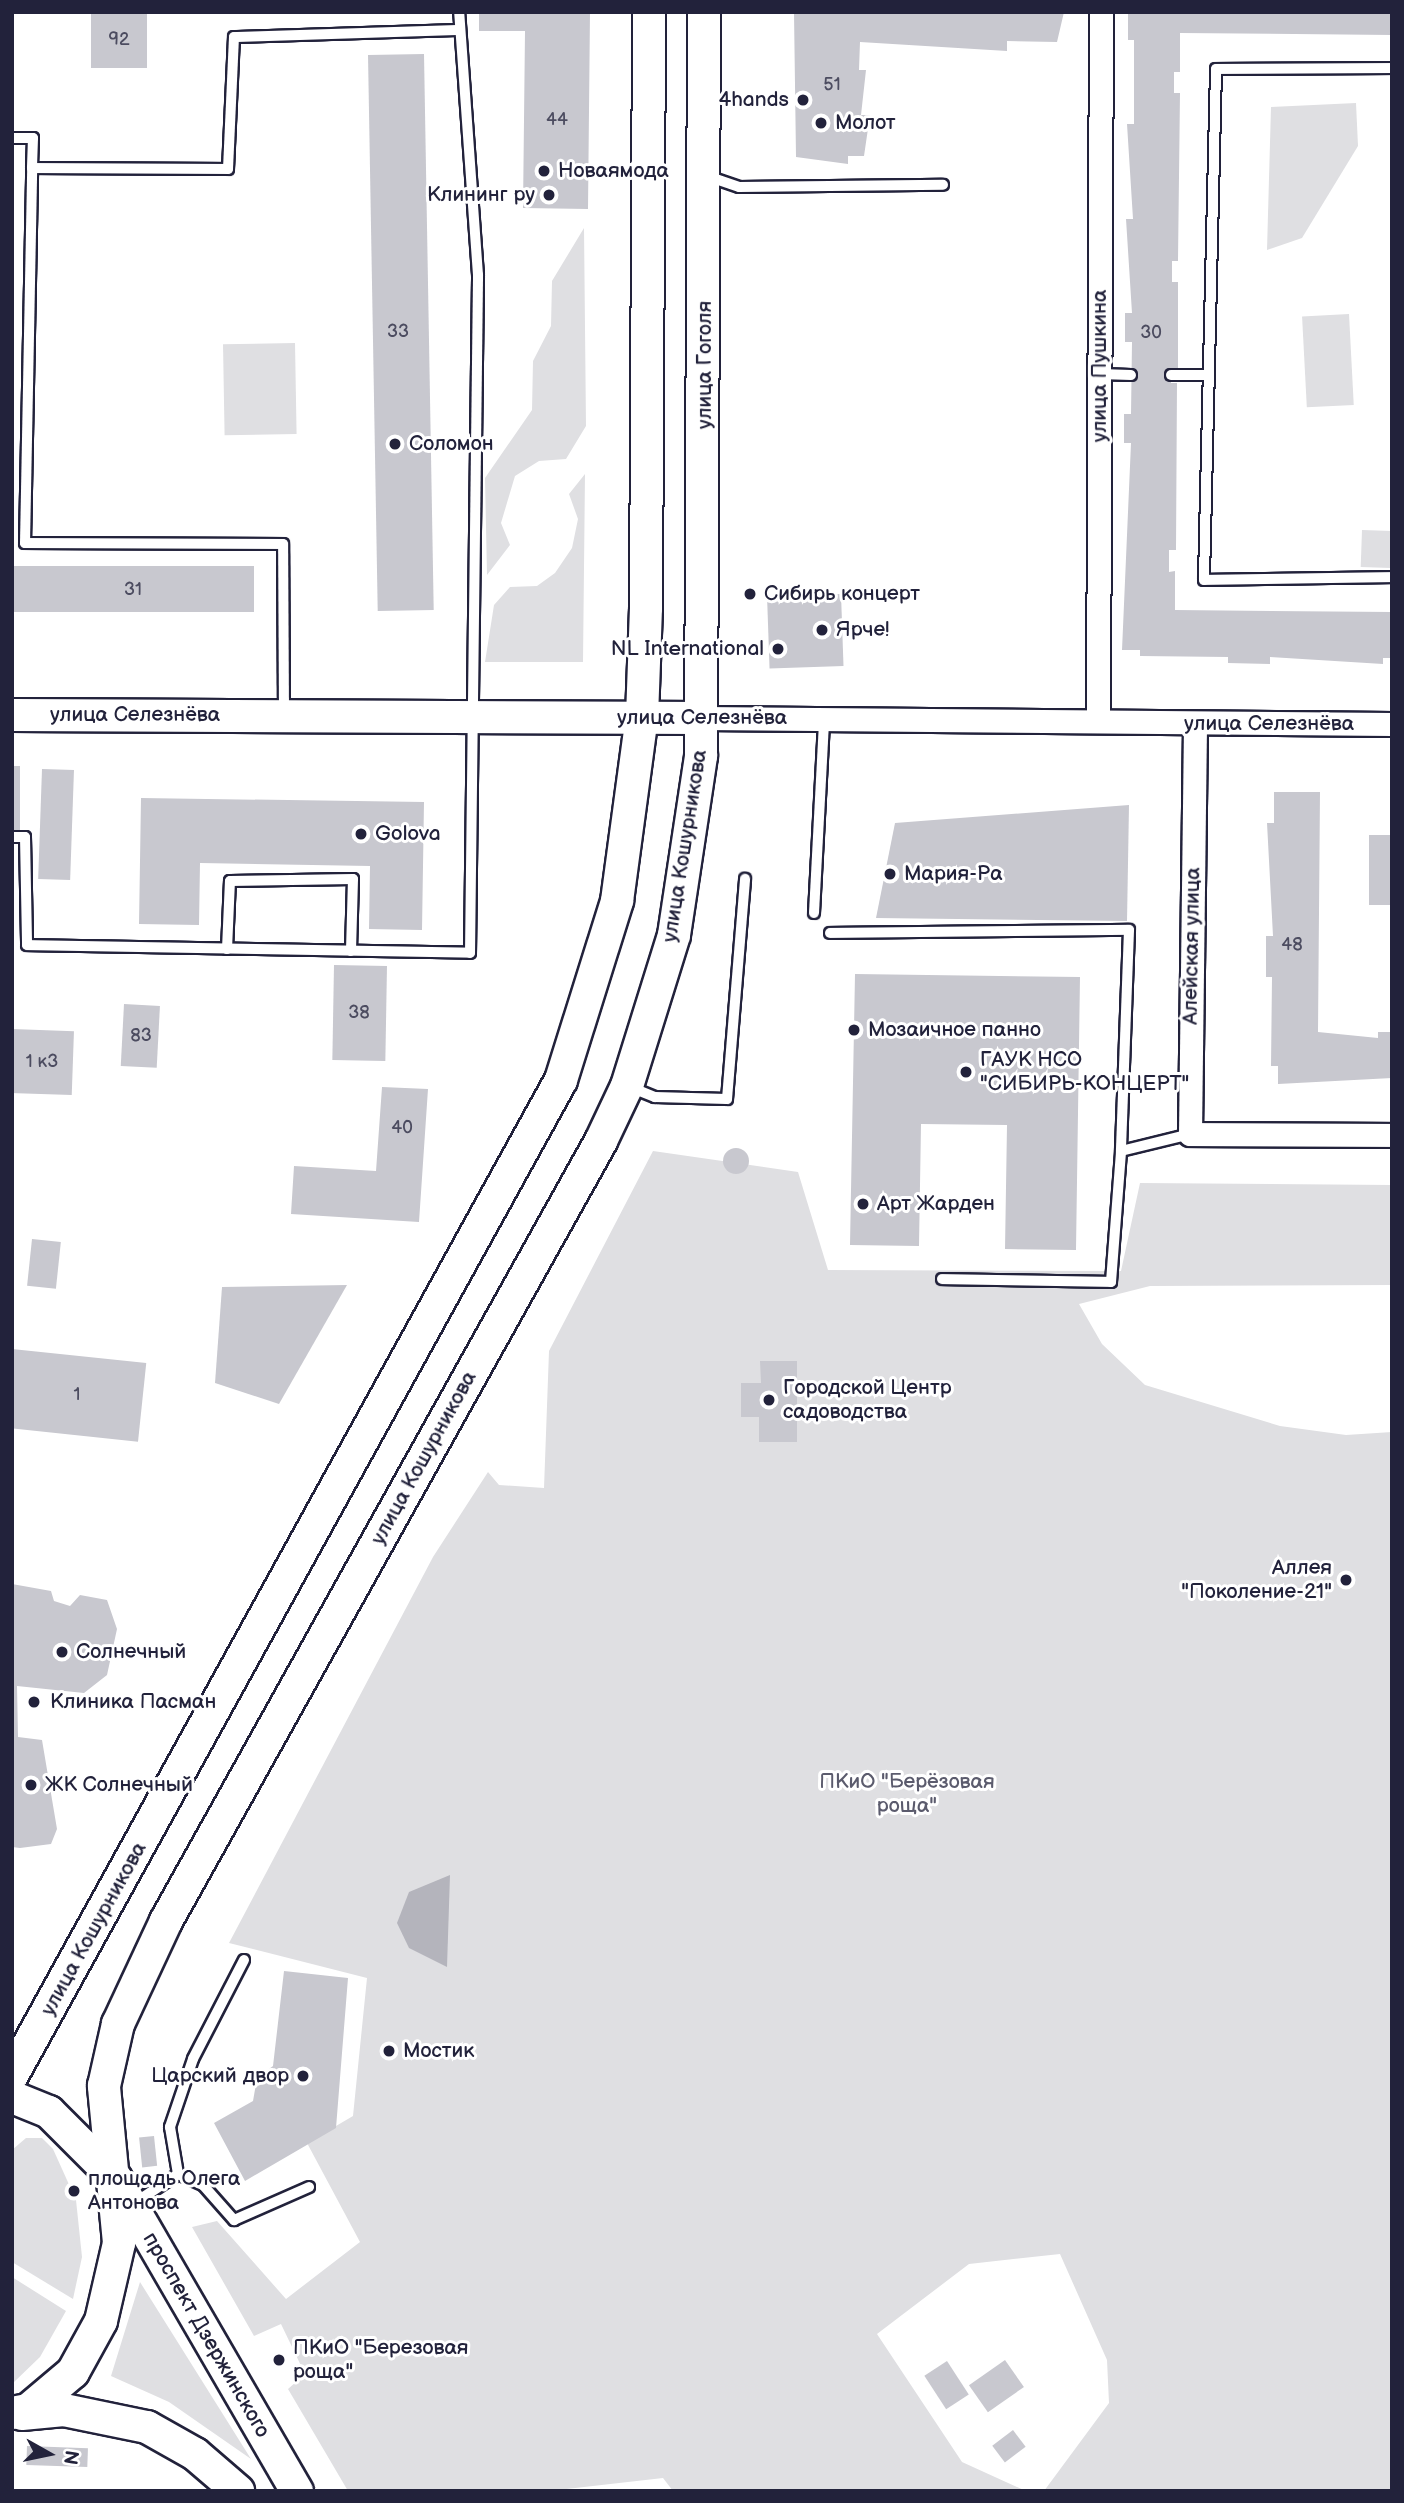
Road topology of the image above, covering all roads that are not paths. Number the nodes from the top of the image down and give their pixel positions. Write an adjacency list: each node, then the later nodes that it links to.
1 (459, 12): 5 (lane)
2 (649, 12): 19 (main road)
3 (704, 12): 9 (main road, улица Гоголя)
4 (1101, 12): 11 (street, улица Пушкина)
5 (460, 30): 8 (lane); 18 (lane)
6 (1392, 68): 14 (lane)
7 (12, 138): 8 (lane)
8 (32, 168): 17 (lane)
9 (705, 175): 10 (lane); 20 (main road, улица Гоголя)
10 (943, 184)
11 (1100, 374): 12 (lane); 22 (street, улица Пушкина)
12 (1131, 375)
13 (1171, 375): 14 (lane)
14 (1209, 376): 15 (lane)
15 (1392, 577)
16 (12, 715): 17 (main road, улица Селезнёва)
17 (284, 716): 18 (main road, улица Селезнёва)
18 (472, 717): 19 (main road, улица Селезнёва); 30 (lane)
19 (642, 717): 20 (main road, улица Селезнёва); 37 (main road, улица Кошурникова)
20 (702, 718): 21 (street, улица Селезнёва); 31 (main road, улица Кошурникова)
21 (824, 719): 22 (street, улица Селезнёва); 27 (lane)
22 (1098, 719): 23 (street, улица Селезнёва)
23 (1195, 724): 24 (street, улица Селезнёва); 32 (street, Алейская улица)
24 (1392, 724)
25 (12, 837): 29 (lane)
26 (745, 879): 31 (lane)
27 (814, 914)
28 (830, 933): 34 (lane)
29 (227, 949): 30 (lane); 30 (lane)
30 (351, 951)
31 (627, 1086): 41 (main road, улица Кошурникова)
32 (1190, 1134): 33 (street); 34 (lane)
33 (1392, 1135)
34 (1121, 1151): 35 (lane)
35 (942, 1279)
36 (244, 1960): 39 (lane)
37 (12, 2075)
38 (12, 2098): 41 (main road)
39 (178, 2174): 40 (lane); 41 (lane)
40 (309, 2188)
41 (123, 2192): 42 (main road); 44 (main road, проспект Дзержинского)
42 (18, 2414): 43 (main road)
43 (238, 2491)
44 (297, 2491)

